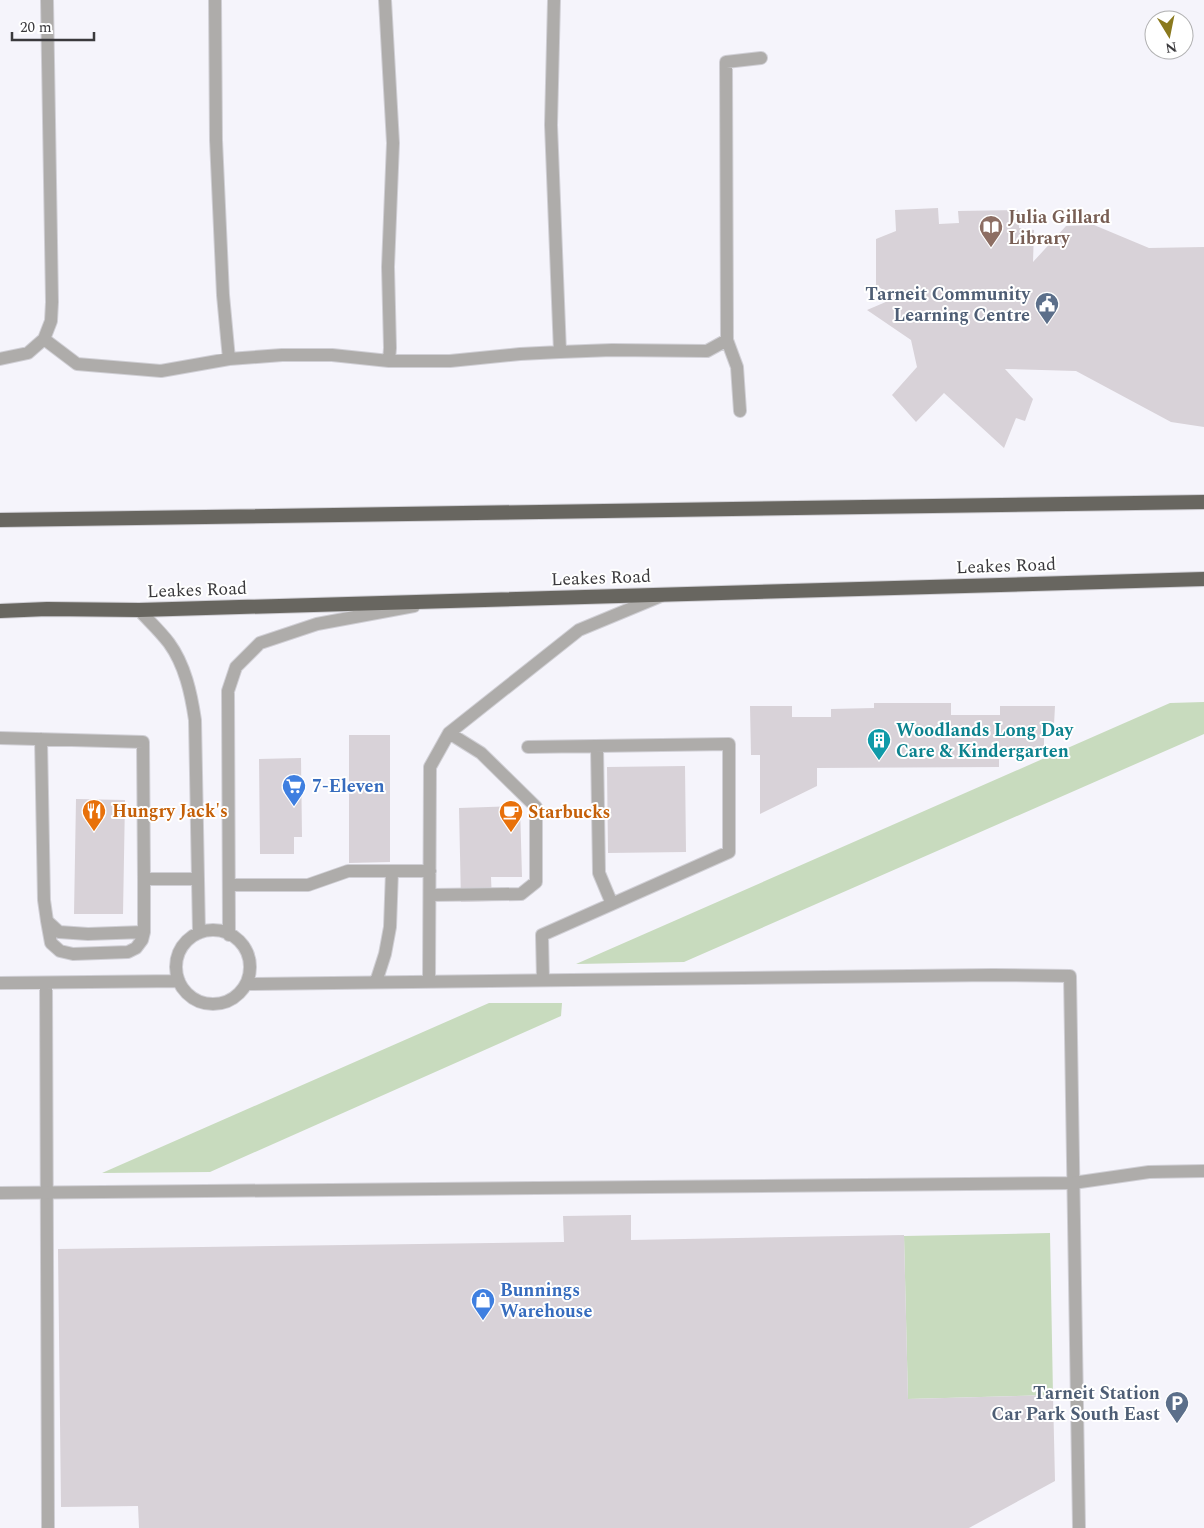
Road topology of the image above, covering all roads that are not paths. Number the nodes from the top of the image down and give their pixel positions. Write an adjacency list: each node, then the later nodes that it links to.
1 (47, 0): 6 (street)
2 (215, 0): 10 (street)
3 (385, 0): 11 (street)
4 (554, 0): 8 (street)
5 (762, 58): 7 (street)
6 (44, 339): 9 (street); 10 (street)
7 (727, 340): 8 (street); 12 (street)
8 (560, 352): 11 (street)
9 (0, 359)
10 (229, 359): 11 (street)
11 (389, 361)
12 (740, 411)
13 (1204, 502): 14 (highway)
14 (0, 520)
15 (1204, 580): 16 (highway, Leakes Road)
16 (663, 595): 17 (highway, Leakes Road); 20 (street)
17 (438, 602): 18 (highway, Leakes Road); 29 (street)
18 (139, 610): 19 (highway, Leakes Road); 28 (street)
19 (0, 611)
20 (449, 733): 26 (street); 30 (street)
21 (0, 738): 22 (street)
22 (41, 739): 27 (street); 32 (street)
23 (597, 746): 24 (street); 31 (street); 31 (street)
24 (528, 748)
25 (392, 871): 26 (street); 29 (street); 38 (street)
26 (430, 871): 30 (street)
27 (144, 879): 28 (street); 33 (street)
28 (198, 879): 34 (street)
29 (229, 885): 35 (street)
30 (430, 896): 39 (street)
31 (612, 904): 36 (street)
32 (47, 921): 33 (street); 33 (street)
33 (144, 932)
34 (199, 933): 35 (street); 37 (street)
35 (229, 935): 42 (street)
36 (543, 980): 39 (street); 44 (street)
37 (179, 981): 41 (street); 42 (street)
38 (376, 982): 39 (street); 42 (street)
39 (429, 982)
40 (0, 983): 41 (street)
41 (46, 983): 46 (street)
42 (247, 984)
43 (1204, 1171): 44 (street)
44 (1073, 1183): 46 (street); 48 (street)
45 (0, 1193): 46 (street)
46 (47, 1193): 47 (street)
47 (48, 1528)
48 (1079, 1528)

